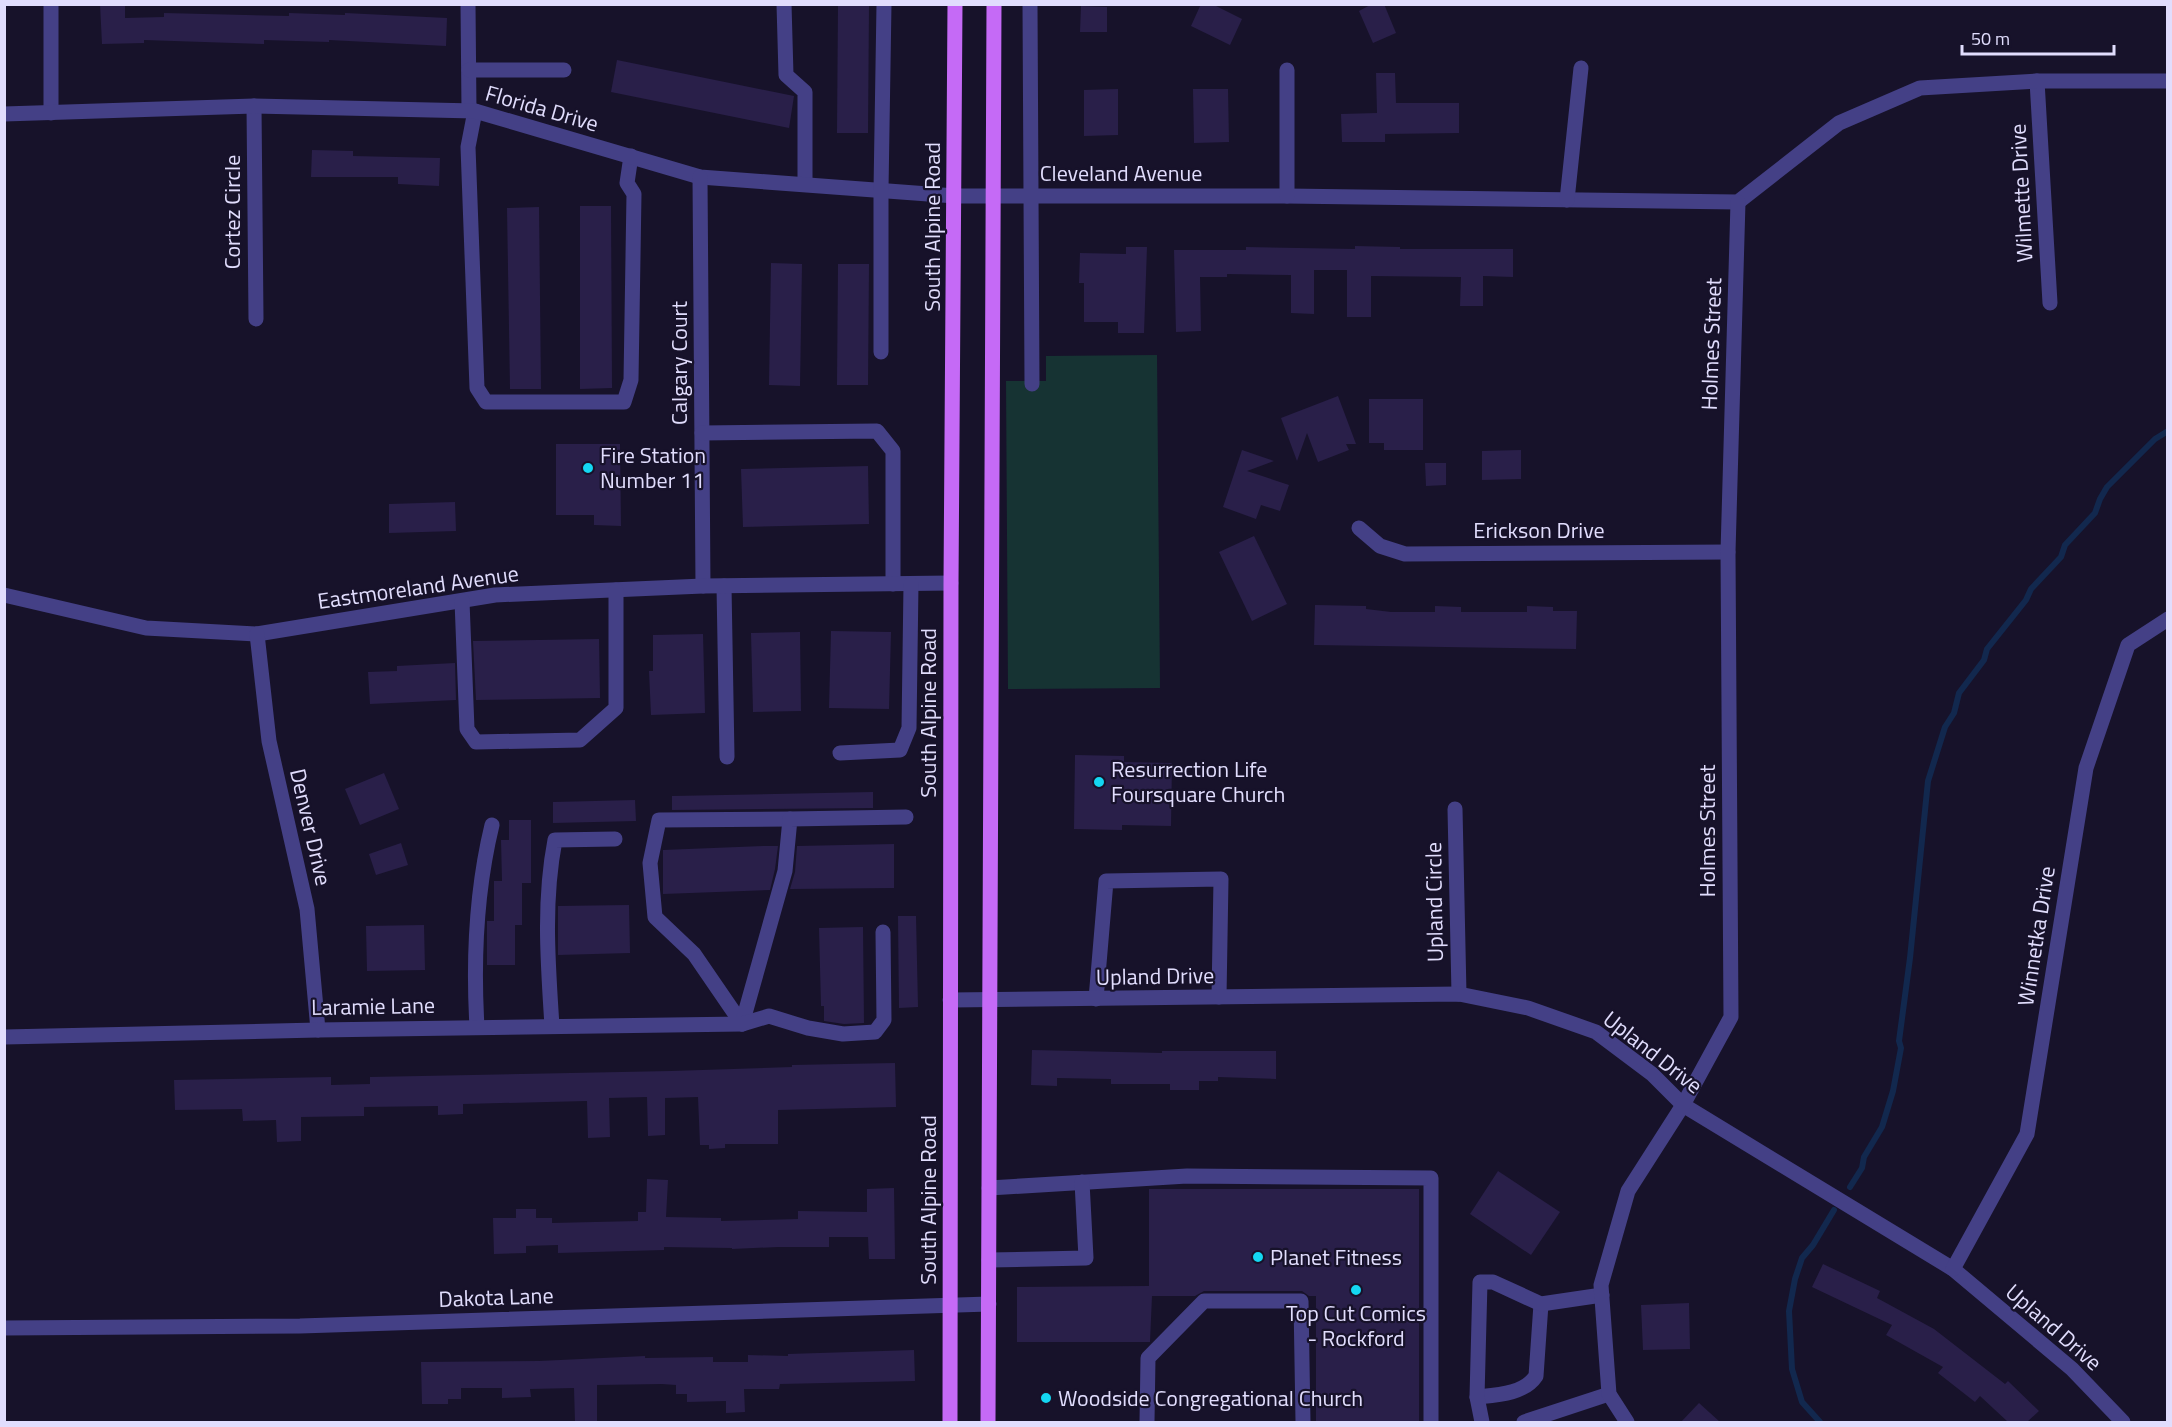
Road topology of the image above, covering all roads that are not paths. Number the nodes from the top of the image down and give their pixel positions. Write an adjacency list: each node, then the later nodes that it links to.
1 (51, 4): 16 (street)
2 (468, 4): 9 (street)
3 (784, 4): 20 (street)
4 (884, 4): 21 (street)
5 (955, 4): 22 (main road, South Alpine Road)
6 (993, 4): 23 (main road)
7 (1030, 4): 24 (street)
8 (1581, 68): 26 (street)
9 (469, 70): 10 (street); 15 (street)
10 (564, 70)
11 (1287, 70): 25 (street)
12 (2037, 81): 13 (street); 27 (street); 28 (street, Wilmette Drive)
13 (2168, 81)
14 (254, 106): 15 (street, Florida Drive); 16 (street, Florida Drive); 29 (street, Cortez Circle)
15 (472, 111): 18 (street, Florida Drive); 18 (street)
16 (51, 113): 17 (street, Florida Drive)
17 (4, 114)
18 (631, 156): 19 (street, Florida Drive)
19 (700, 177): 20 (street, Florida Drive); 32 (street, Calgary Court)
20 (805, 184): 21 (street, Florida Drive)
21 (880, 190): 22 (street, Florida Drive); 30 (street)
22 (955, 196): 23 (street, Cleveland Avenue); 35 (main road, South Alpine Road)
23 (993, 196): 24 (street, Cleveland Avenue); 57 (main road)
24 (1030, 196): 25 (street, Cleveland Avenue); 31 (street)
25 (1287, 196): 26 (street, Cleveland Avenue)
26 (1568, 200): 27 (street, Cleveland Avenue)
27 (1738, 202): 34 (street, Holmes Street)
28 (2050, 303)
29 (255, 319)
30 (881, 352)
31 (1032, 384)
32 (702, 433): 36 (street); 39 (street, Calgary Court)
33 (1359, 528): 34 (street, Erickson Drive)
34 (1728, 552): 63 (street, Holmes Street)
35 (951, 583): 37 (street, Eastmoreland Avenue); 56 (main road, South Alpine Road)
36 (893, 584): 37 (street, Eastmoreland Avenue); 38 (street, Eastmoreland Avenue)
37 (911, 584): 45 (street)
38 (724, 585): 39 (street, Eastmoreland Avenue); 46 (street)
39 (703, 586): 40 (street, Eastmoreland Avenue)
40 (616, 590): 42 (street, Eastmoreland Avenue); 42 (street)
41 (4, 595): 44 (street, Eastmoreland Avenue)
42 (462, 601): 44 (street, Eastmoreland Avenue)
43 (2168, 619): 67 (street, Winnetka Drive)
44 (257, 634): 61 (street, Denver Drive)
45 (840, 753)
46 (727, 757)
47 (1455, 809): 53 (street, Upland Circle)
48 (906, 817): 49 (street)
49 (790, 819): 58 (street); 58 (street)
50 (492, 825): 60 (street)
51 (615, 839): 59 (street)
52 (883, 932): 58 (street, Laramie Lane)
53 (1459, 994): 54 (street, Upland Drive); 63 (street, Upland Drive)
54 (1219, 997): 55 (street, Upland Drive); 55 (street)
55 (1095, 999): 57 (street, Upland Drive)
56 (950, 1000): 57 (street, Upland Drive); 71 (main road, South Alpine Road)
57 (990, 1000): 65 (main road)
58 (742, 1024): 59 (street, Laramie Lane)
59 (552, 1026): 60 (street, Laramie Lane)
60 (477, 1027): 61 (street, Laramie Lane)
61 (318, 1030): 62 (street, Laramie Lane)
62 (4, 1037)
63 (1683, 1105): 67 (street, Upland Drive); 68 (street, Holmes Street)
64 (1082, 1182): 65 (street); 66 (street); 79 (street)
65 (989, 1188): 66 (main road)
66 (989, 1260): 69 (main road)
67 (1953, 1269): 83 (street, Upland Drive)
68 (1602, 1295): 70 (street); 73 (street, Holmes Street)
69 (989, 1304): 71 (street, Dakota Lane); 76 (main road)
70 (1541, 1304): 74 (street); 74 (street)
71 (950, 1305): 72 (street, Dakota Lane); 75 (main road, South Alpine Road)
72 (4, 1328)
73 (1610, 1394): 81 (street); 82 (street, Holmes Street)
74 (1477, 1397): 80 (street)
75 (950, 1422)
76 (988, 1422)
77 (1148, 1422): 78 (street)
78 (1303, 1422)
79 (1431, 1422)
80 (1482, 1422)
81 (1524, 1422)
82 (1627, 1422)
83 (2123, 1422)

